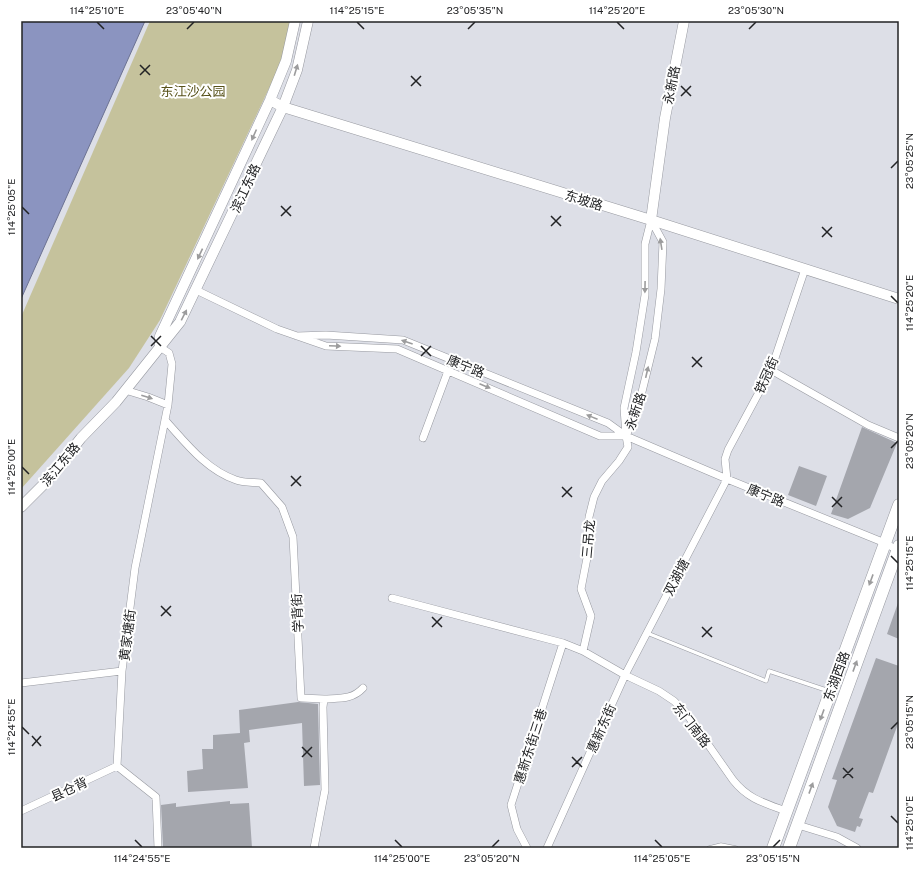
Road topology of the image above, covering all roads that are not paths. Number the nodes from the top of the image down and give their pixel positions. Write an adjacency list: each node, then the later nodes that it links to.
1 (295, 21): 4 (main road, 滨江东路)
2 (308, 21): 5 (main road, 滨江东路, one-way to 2)
3 (684, 21): 6 (main road, 永新路)
4 (270, 100): 5 (main road, 东坡路); 11 (main road, 滨江东路, one-way to 11)
5 (283, 107): 6 (main road, 东坡路); 8 (main road, 滨江东路)
6 (651, 220): 7 (main road, 东坡路); 17 (street, 永新路, one-way to 17); 17 (street, 永新路, one-way to 6)
7 (805, 269): 9 (main road, 东坡路); 12 (street, 铁冠街)
8 (196, 290): 10 (street, 康宁路); 11 (main road, 滨江东路, one-way to 8)
9 (899, 299)
10 (297, 336): 13 (street, 康宁路, one-way to 13); 17 (street, 康宁路, one-way to 10)
11 (160, 346): 14 (main road, 滨江东路); 15 (street, 黄家塘街)
12 (770, 370): 19 (street); 20 (street, 铁冠街)
13 (448, 371): 17 (street, 康宁路, one-way to 17); 18 (street)
14 (125, 390): 15 (street, one-way to 15); 22 (main road, 滨江东路)
15 (168, 405): 16 (street, 黄家塘街)
16 (165, 420): 29 (street, 黄家塘街); 34 (street, 学背街)
17 (626, 436): 20 (street, 康宁路); 28 (street, 三吊龙)
18 (423, 438)
19 (899, 438)
20 (727, 479): 23 (street, 康宁路); 26 (street, 双湖塘)
21 (899, 505): 23 (main road, 东湖西路)
22 (21, 507)
23 (885, 543): 24 (street, 康宁路); 33 (main road, 东湖西路, one-way to 33)
24 (898, 549): 38 (main road, 东湖西路, one-way to 24)
25 (392, 598): 27 (street, 东门南路)
26 (647, 633): 30 (street, 双湖塘); 33 (lane)
27 (563, 643): 28 (street, 东门南路); 41 (street, 惠新东街三巷)
28 (583, 651): 30 (street, 东门南路)
29 (122, 671): 31 (street); 35 (street, 黄家塘街)
30 (625, 675): 37 (street, 东门南路); 42 (street, 惠新东街)
31 (21, 683)
32 (363, 688): 34 (street)
33 (830, 691): 37 (main road, 东湖西路, one-way to 37)
34 (324, 699): 40 (street)
35 (117, 766): 36 (street, 县仓背); 39 (street)
36 (21, 811)
37 (786, 811): 45 (main road, 东湖西路)
38 (798, 825): 46 (main road, 东湖西路); 47 (street)
39 (158, 848)
40 (314, 848)
41 (527, 848)
42 (547, 848)
43 (709, 848): 44 (lane)
44 (736, 848)
45 (773, 848)
46 (789, 848)
47 (857, 848)

